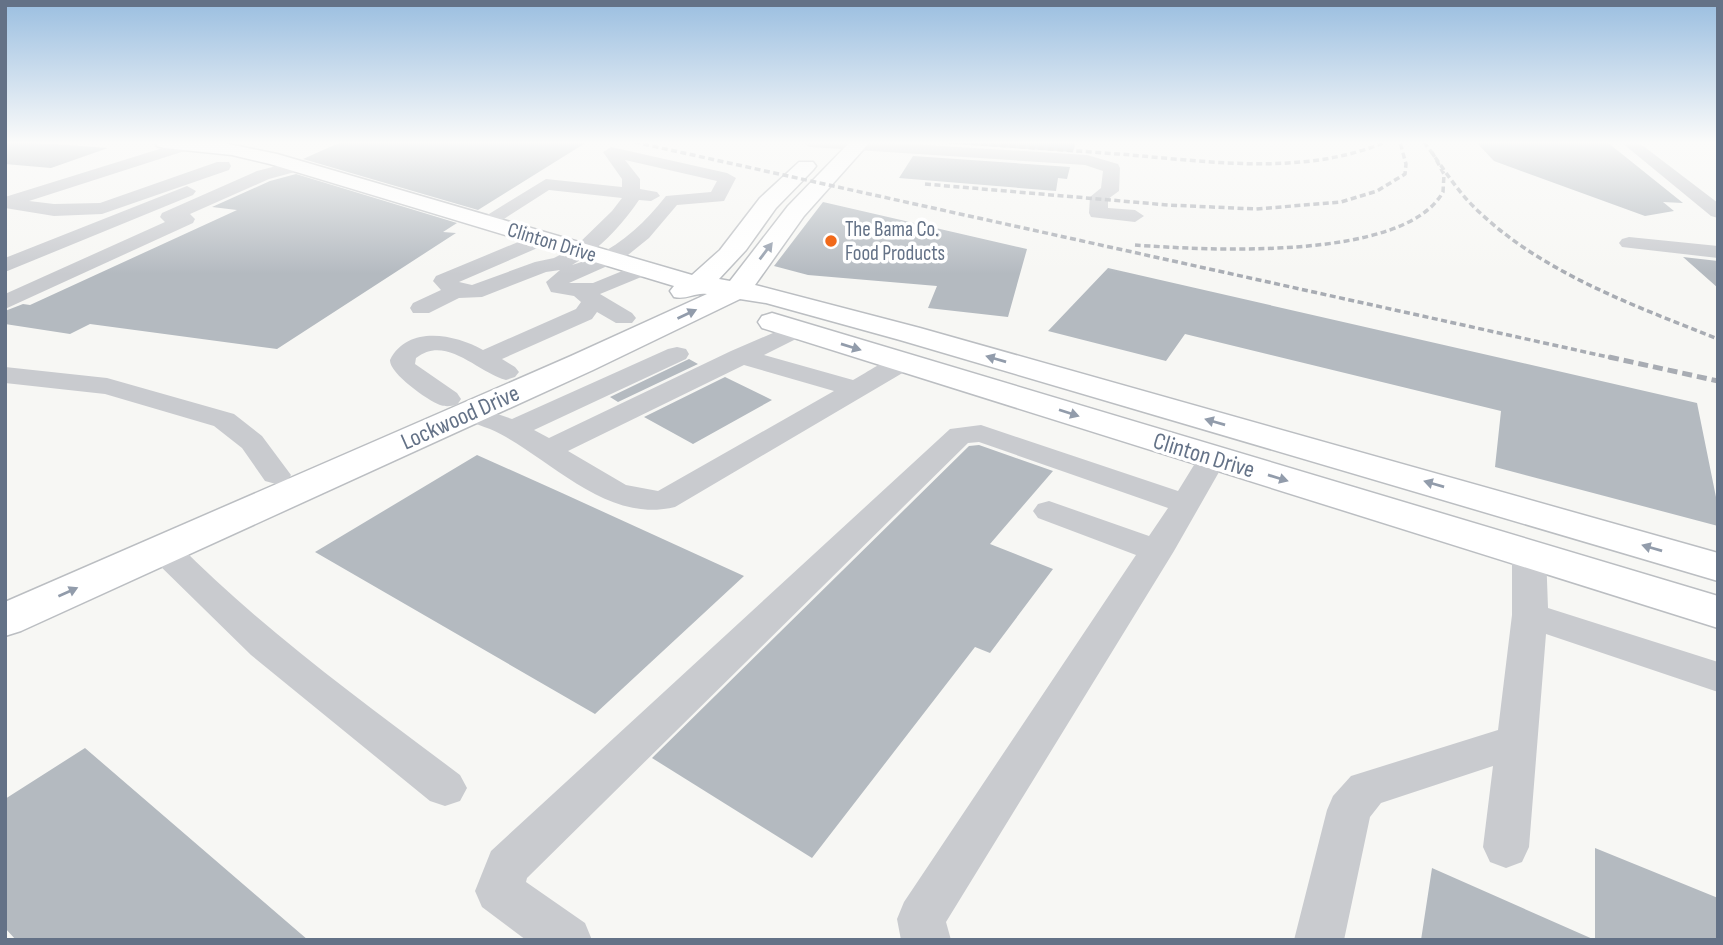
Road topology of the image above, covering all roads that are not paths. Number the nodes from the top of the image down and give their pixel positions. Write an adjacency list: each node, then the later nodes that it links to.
1 (58, 186): 2 (street)
2 (165, 186)
3 (196, 186): 24 (street)
4 (238, 186): 28 (street)
5 (364, 186): 18 (main road, Clinton Drive)
6 (543, 186): 18 (street)
7 (561, 186): 14 (street)
8 (631, 186): 14 (street)
9 (723, 186): 15 (street)
10 (784, 186): 27 (main road, Lockwood Drive)
11 (819, 186): 27 (main road, Lockwood Drive, one-way to 11)
12 (1110, 186): 17 (street)
13 (1685, 186): 16 (street)
14 (631, 196): 15 (street); 21 (street)
15 (672, 200): 23 (street)
16 (1718, 212)
17 (1135, 216)
18 (486, 222): 19 (main road, Clinton Drive)
19 (542, 239): 21 (main road, Clinton Drive); 26 (street)
20 (1629, 243): 22 (street)
21 (582, 251): 23 (main road, Clinton Drive); 26 (street)
22 (1718, 252)
23 (609, 259): 25 (main road, Clinton Drive); 30 (street)
24 (5, 266)
25 (644, 269): 27 (main road, Clinton Drive); 30 (street)
26 (456, 291): 29 (street)
27 (718, 291): 30 (main road, Lockwood Drive); 31 (main road, Clinton Drive); 47 (main road, Clinton Drive, one-way to 27)
28 (5, 302)
29 (421, 308)
30 (610, 311): 32 (street); 34 (main road, Lockwood Drive); 36 (main road, Lockwood Drive)
31 (796, 330): 33 (street); 35 (main road, Clinton Drive, one-way to 35)
32 (677, 354): 33 (street); 38 (street)
33 (733, 360): 39 (street); 42 (street)
34 (582, 363): 38 (street); 40 (main road, Lockwood Drive)
35 (902, 363): 39 (street); 43 (main road, Clinton Drive, one-way to 43)
36 (494, 365): 40 (main road, Lockwood Drive); 40 (street)
37 (5, 375): 44 (street)
38 (618, 382): 41 (street)
39 (855, 389): 42 (street)
40 (459, 406): 41 (street); 44 (main road, Lockwood Drive)
41 (513, 429): 42 (street)
42 (543, 447)
43 (1212, 458): 45 (street); 50 (main road, Clinton Drive, one-way to 50)
44 (286, 483): 48 (main road, Lockwood Drive)
45 (1186, 504): 49 (street); 60 (street)
46 (1049, 511): 49 (street)
47 (1527, 511): 50 (main road); 51 (main road, Clinton Drive, one-way to 47)
48 (155, 541): 52 (main road, Lockwood Drive); 55 (main road, Lockwood Drive, one-way to 48); 58 (street)
49 (1157, 551): 61 (street)
50 (1529, 553): 53 (main road, Clinton Drive); 54 (street)
51 (1718, 567)
52 (5, 593)
53 (1718, 612)
54 (1530, 615): 56 (street); 57 (street)
55 (5, 620)
56 (1718, 677)
57 (1517, 741): 59 (street); 62 (street)
58 (445, 788)
59 (1506, 847)
60 (567, 940)
61 (926, 940)
62 (1318, 940)

